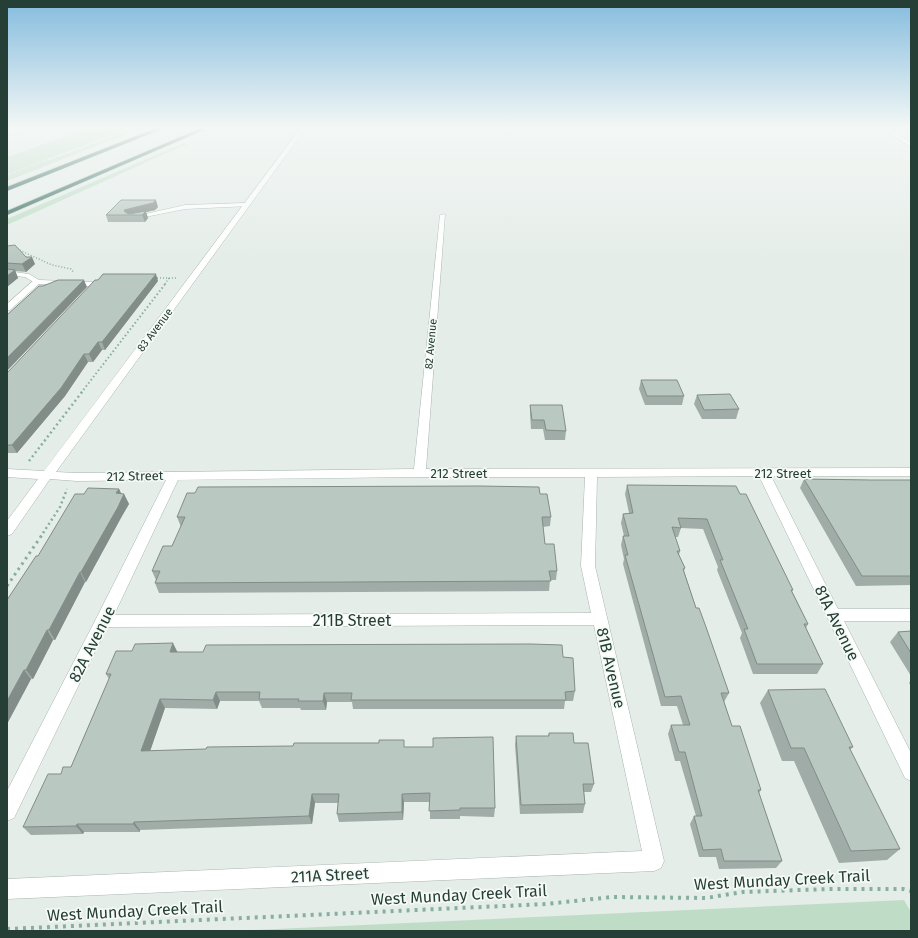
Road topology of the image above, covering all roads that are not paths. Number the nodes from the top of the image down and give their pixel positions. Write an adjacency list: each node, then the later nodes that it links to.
1 (49, 173): 4 (highway)
2 (102, 173): 6 (highway)
3 (271, 173): 5 (street, 83 Avenue)
4 (7, 189)
5 (247, 205): 8 (lane); 18 (street, 83 Avenue)
6 (7, 213)
7 (442, 215): 15 (street, 82 Avenue)
8 (131, 218)
9 (7, 273): 10 (lane)
10 (37, 282): 11 (lane); 12 (street)
11 (85, 295)
12 (7, 308)
13 (911, 472): 17 (street, 212 Street)
14 (7, 473): 18 (street, 212 Street)
15 (420, 473): 16 (street, 212 Street); 19 (street, 212 Street)
16 (591, 473): 17 (street, 212 Street); 23 (street, 81B Avenue)
17 (763, 473): 21 (street, 81A Avenue)
18 (47, 475): 19 (street, 212 Street); 20 (street, 83 Avenue)
19 (174, 476): 24 (street, 82A Avenue)
20 (7, 531)
21 (833, 615): 22 (street); 25 (street, 81A Avenue)
22 (911, 615)
23 (600, 619): 24 (street, 211B Street); 27 (street, 81B Avenue)
24 (103, 621): 26 (street, 82A Avenue)
25 (911, 772)
26 (7, 810)
27 (654, 861): 28 (street, 211A Street)
28 (7, 889)

